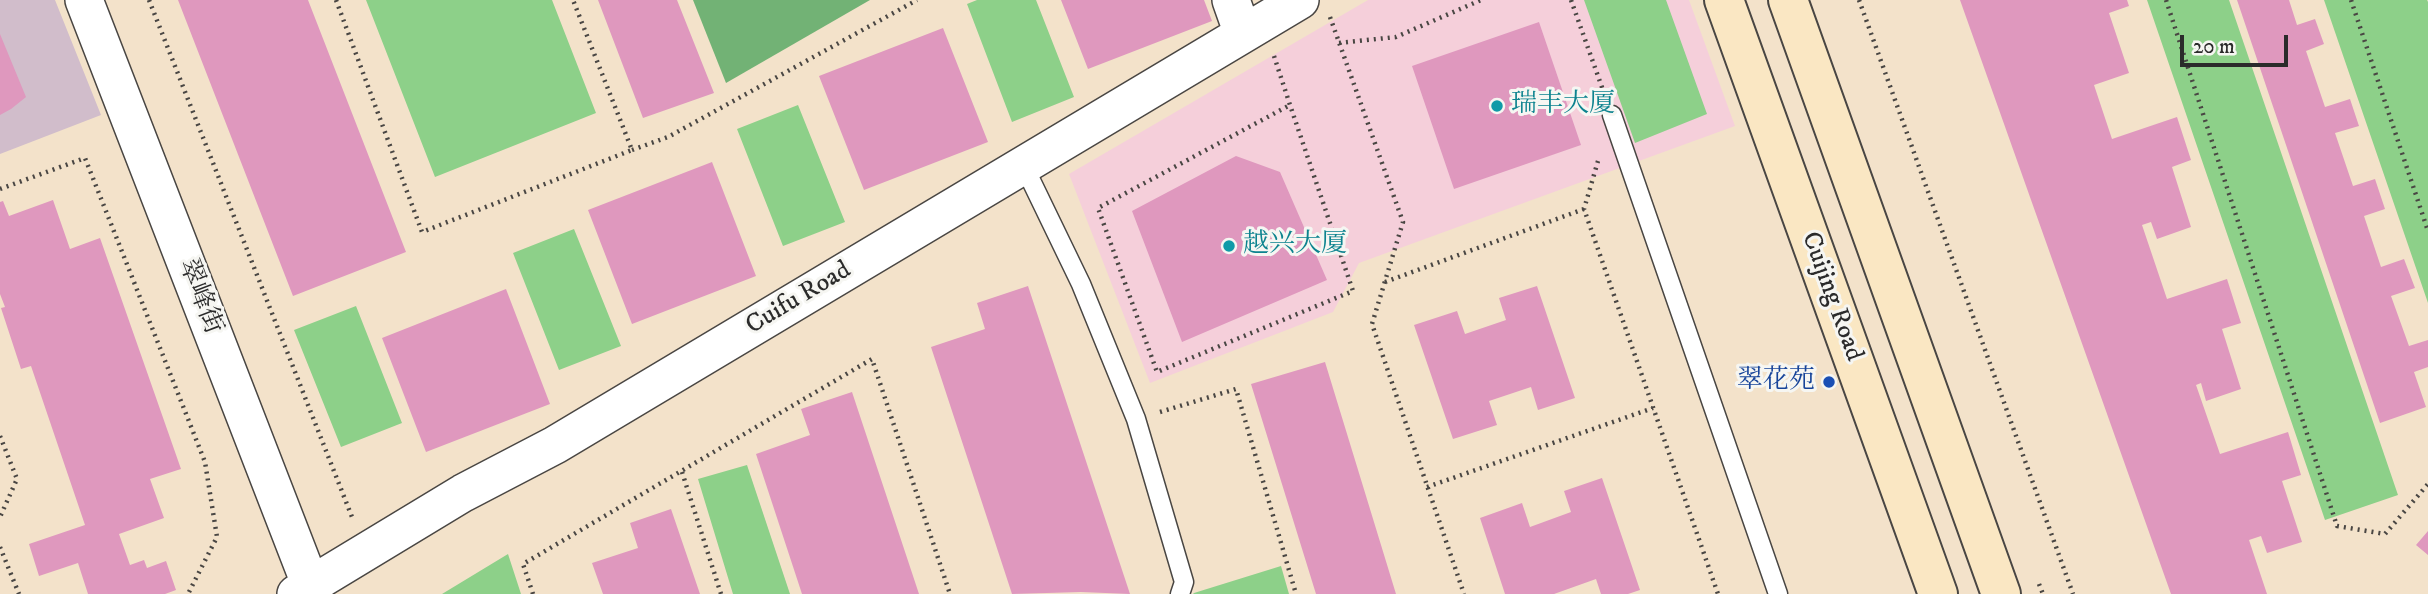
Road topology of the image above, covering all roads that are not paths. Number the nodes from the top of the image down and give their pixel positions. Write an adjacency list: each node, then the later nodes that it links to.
1 (83, 0): 9 (street, 翠峰街)
2 (1231, 0): 6 (street)
3 (1300, 0): 6 (street, Cuifu Road)
4 (1724, 0): 12 (main road, Cuijing Road)
5 (1788, 0): 13 (main road)
6 (1253, 28): 8 (street, Cuifu Road)
7 (1612, 114): 11 (lane)
8 (1023, 164): 9 (street, Cuifu Road); 10 (lane)
9 (307, 591)
10 (1180, 594)
11 (1778, 594)
12 (1938, 594)
13 (2001, 594)

